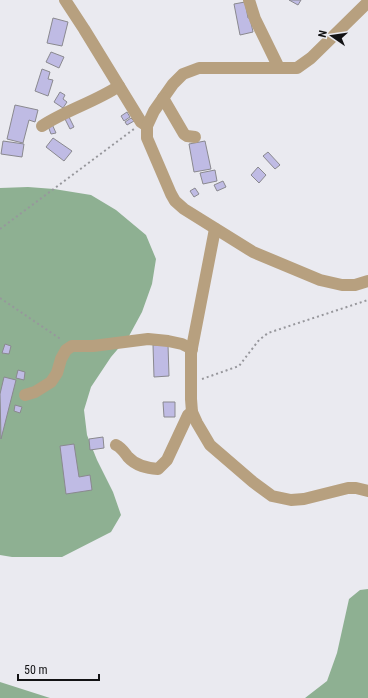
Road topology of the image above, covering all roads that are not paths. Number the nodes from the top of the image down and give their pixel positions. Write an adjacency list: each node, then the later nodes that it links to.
1 (65, 0): 5 (street)
2 (249, 0): 4 (street)
3 (368, 2): 4 (street)
4 (279, 68): 6 (street)
5 (119, 86): 7 (street); 8 (street)
6 (163, 98): 7 (street); 9 (street)
7 (144, 124): 10 (street)
8 (42, 126)
9 (195, 137)
10 (215, 229): 11 (street); 12 (street)
11 (368, 281)
12 (192, 349): 13 (street); 14 (street)
13 (25, 395)
14 (192, 412): 15 (street); 16 (street)
15 (116, 445)
16 (368, 491)

